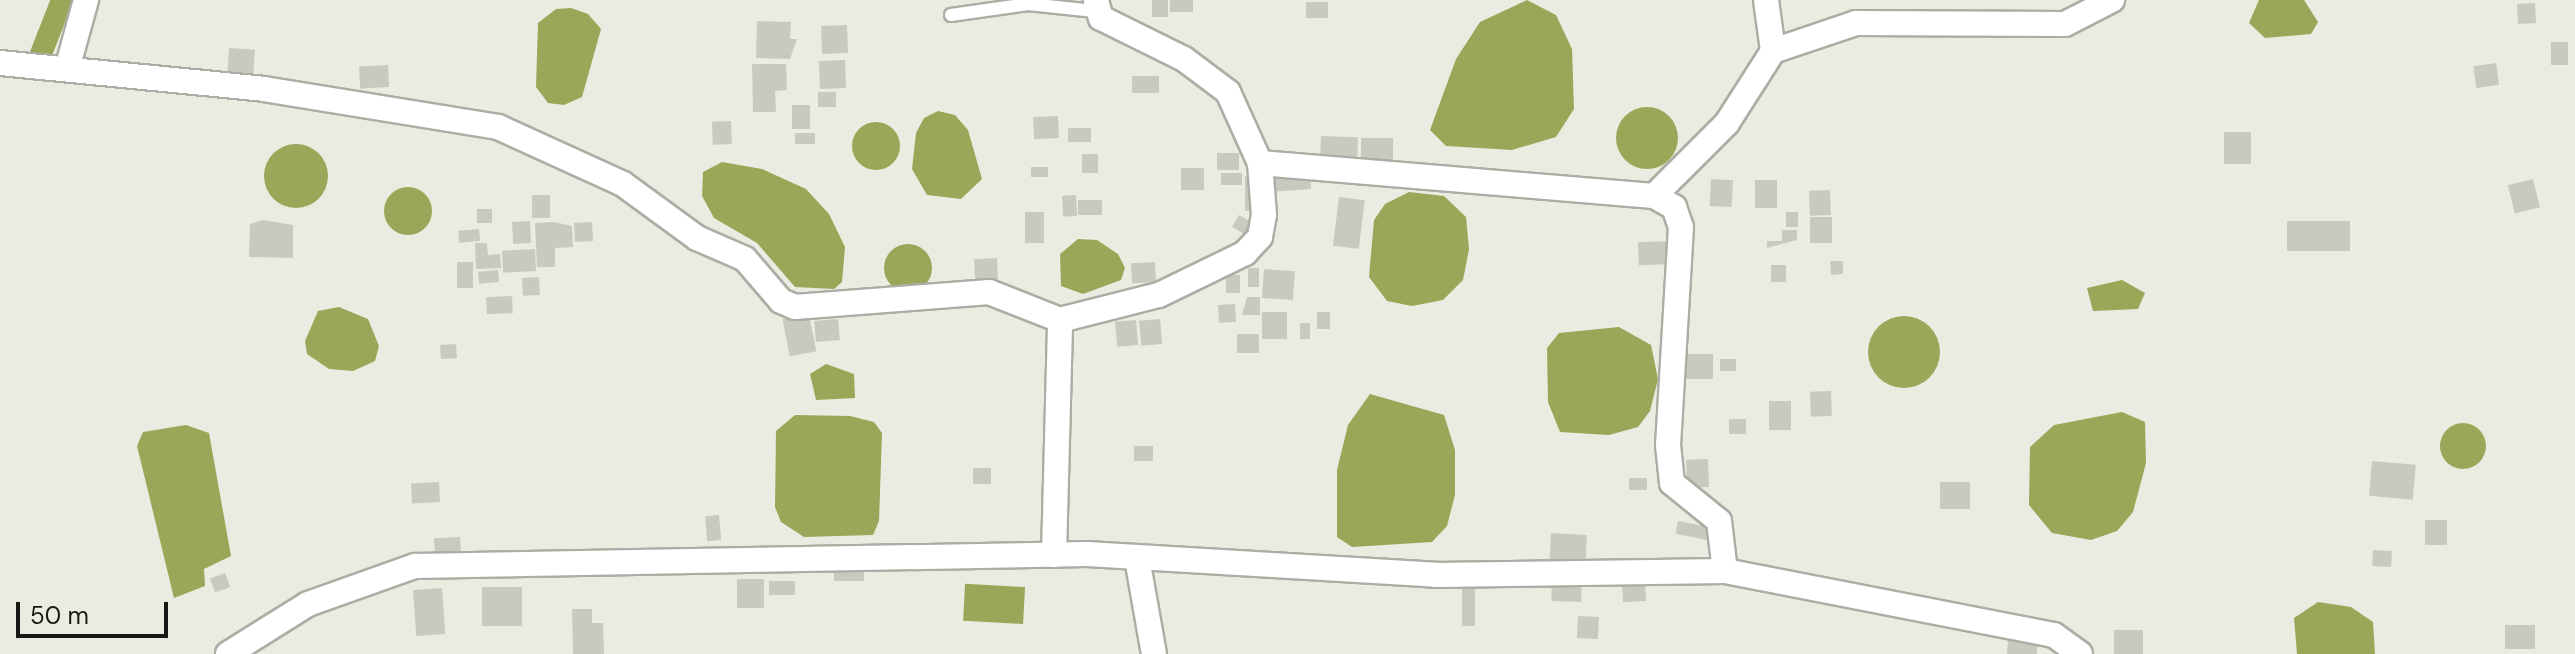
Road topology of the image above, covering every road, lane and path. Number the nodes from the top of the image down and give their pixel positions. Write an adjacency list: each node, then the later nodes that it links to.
1 (86, 0): 8 (street)
2 (1766, 0): 6 (street)
3 (2112, 0): 6 (street)
4 (1096, 6): 5 (lane); 9 (street)
5 (951, 15)
6 (1773, 51): 10 (street)
7 (0, 63): 8 (street)
8 (67, 69): 11 (street)
9 (1260, 163): 10 (street); 11 (street)
10 (1654, 196): 14 (street)
11 (1060, 320): 12 (street)
12 (1054, 555): 13 (street); 15 (street)
13 (1137, 558): 14 (street); 16 (street)
14 (1725, 571): 17 (street)
15 (228, 654)
16 (1154, 654)
17 (2080, 654)

